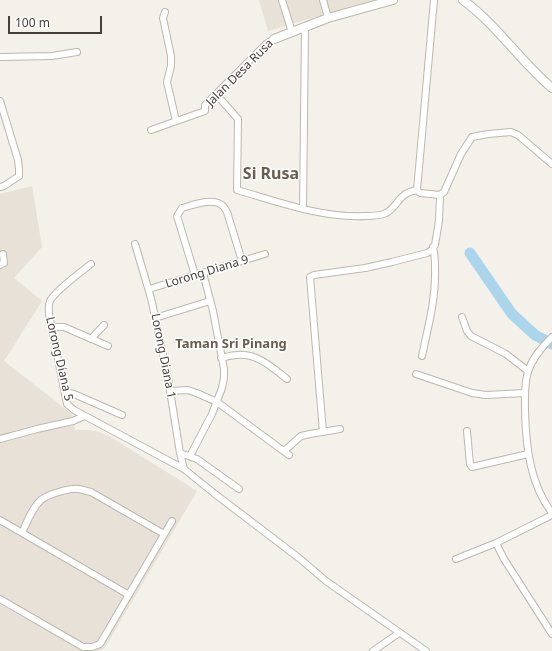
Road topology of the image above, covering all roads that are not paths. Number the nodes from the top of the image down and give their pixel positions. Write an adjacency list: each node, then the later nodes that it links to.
1 (282, 0): 10 (street)
2 (323, 0): 8 (street)
3 (393, 0): 6 (street, Jalan Desa Rusa)
4 (434, 0): 21 (street)
5 (463, 0): 14 (street)
6 (372, 3): 8 (street, Jalan Desa Rusa)
7 (165, 12): 17 (street)
8 (328, 18): 9 (street, Jalan Desa Rusa)
9 (305, 27): 10 (street, Jalan Desa Rusa); 23 (street)
10 (292, 32): 11 (street, Jalan Desa Rusa)
11 (274, 39): 15 (street, Jalan Desa Rusa)
12 (77, 52): 13 (street)
13 (0, 56)
14 (552, 88)
15 (216, 94): 17 (street, Jalan Desa Rusa); 23 (street)
16 (0, 101): 20 (street)
17 (176, 122): 18 (street)
18 (151, 130)
19 (552, 164): 22 (street)
20 (0, 187)
21 (417, 190): 22 (street); 23 (street)
22 (440, 195): 25 (street)
23 (303, 209)
24 (135, 244): 33 (street, Lorong Diana 1)
25 (433, 247): 42 (street); 55 (street)
26 (3, 254): 30 (street)
27 (265, 254): 28 (street, Lorong Diana 9)
28 (242, 261): 31 (street, Lorong Diana 9); 32 (street)
29 (91, 264): 38 (street, Lorong Diana 5)
30 (0, 265)
31 (203, 273): 32 (street, Lorong Diana 9); 34 (street)
32 (195, 275): 33 (street, Lorong Diana 9)
33 (149, 289): 36 (street, Lorong Diana 1)
34 (210, 301): 36 (street); 43 (street)
35 (462, 317): 44 (street)
36 (156, 318): 47 (street, Lorong Diana 1)
37 (104, 325): 40 (street)
38 (52, 327): 40 (street); 48 (street, Lorong Diana 5)
39 (552, 337): 44 (street)
40 (92, 339): 41 (street)
41 (108, 346)
42 (422, 356)
43 (221, 358): 46 (street); 50 (street)
44 (528, 371): 49 (street)
45 (416, 374): 49 (street)
46 (287, 379)
47 (170, 391): 50 (street); 57 (street, Lorong Diana 1)
48 (65, 392): 51 (street); 52 (street, Lorong Diana 5)
49 (524, 392): 58 (street)
50 (217, 402): 55 (street); 59 (street)
51 (122, 415)
52 (84, 416): 56 (street); 60 (street, Lorong Diana 5)
53 (340, 429): 55 (street)
54 (467, 431): 58 (street)
55 (323, 432)
56 (0, 439)
57 (180, 453): 59 (street); 60 (street, Lorong Diana 1)
58 (528, 454): 62 (street)
59 (190, 456): 61 (street)
60 (184, 469): 71 (street, Lorong Diana 5)
61 (239, 489)
62 (552, 514): 67 (street)
63 (0, 520): 65 (street)
64 (172, 521): 66 (street)
65 (22, 533): 66 (street); 69 (street)
66 (164, 534): 69 (street)
67 (496, 543): 68 (street); 72 (street)
68 (456, 559)
69 (129, 595): 70 (street)
70 (0, 599)
71 (399, 633): 73 (street); 74 (street, Lorong Diana 5)
72 (552, 634)
73 (373, 651)
74 (426, 651)

